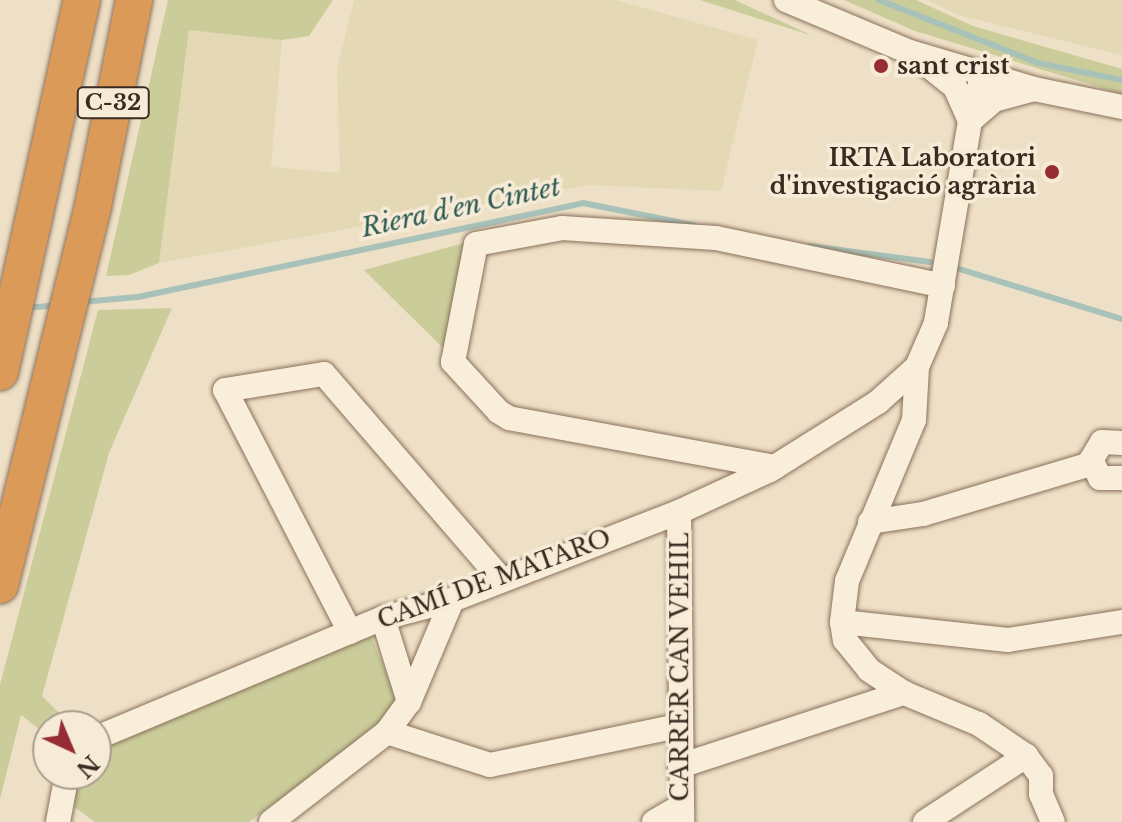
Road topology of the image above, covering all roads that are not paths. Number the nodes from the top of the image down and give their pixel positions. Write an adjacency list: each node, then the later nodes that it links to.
1 (82, 0): 10 (highway, C-32)
2 (134, 0): 19 (highway, C-32)
3 (786, 0): 4 (street)
4 (910, 52): 5 (street); 8 (street)
5 (983, 73): 6 (street); 8 (street)
6 (1034, 89): 7 (street); 8 (street)
7 (1122, 107)
8 (970, 121): 9 (street)
9 (943, 286): 11 (street); 14 (street)
10 (5, 356)
11 (917, 367): 14 (street, CAMÍ DE MATARO); 17 (street)
12 (1122, 443): 13 (street)
13 (1091, 464): 15 (street); 17 (street)
14 (775, 467): 16 (street, CAMÍ DE MATARO)
15 (1122, 478)
16 (679, 512): 18 (street, CAMÍ DE MATARO); 27 (street, CARRER CAN VEHIL)
17 (870, 522): 22 (street)
18 (502, 580): 20 (street, CAMÍ DE MATARO); 24 (street)
19 (0, 585)
20 (452, 600): 21 (street, CAMÍ DE MATARO); 26 (street)
21 (383, 618): 24 (street, CAMÍ DE MATARO); 26 (street)
22 (842, 622): 23 (street); 25 (street)
23 (1122, 622)
24 (350, 632): 28 (street, CAMÍ DE MATARO)
25 (904, 693): 30 (street); 31 (street)
26 (409, 702): 29 (street)
27 (679, 726): 29 (street); 31 (street, CARRER CAN VEHIL)
28 (112, 731)
29 (387, 732): 35 (street)
30 (1026, 756): 37 (street); 38 (street)
31 (680, 766): 33 (street, CARRER CAN VEHIL)
32 (64, 790): 34 (street)
33 (681, 815): 36 (street)
34 (58, 822)
35 (271, 822)
36 (654, 822)
37 (925, 822)
38 (1053, 822)

